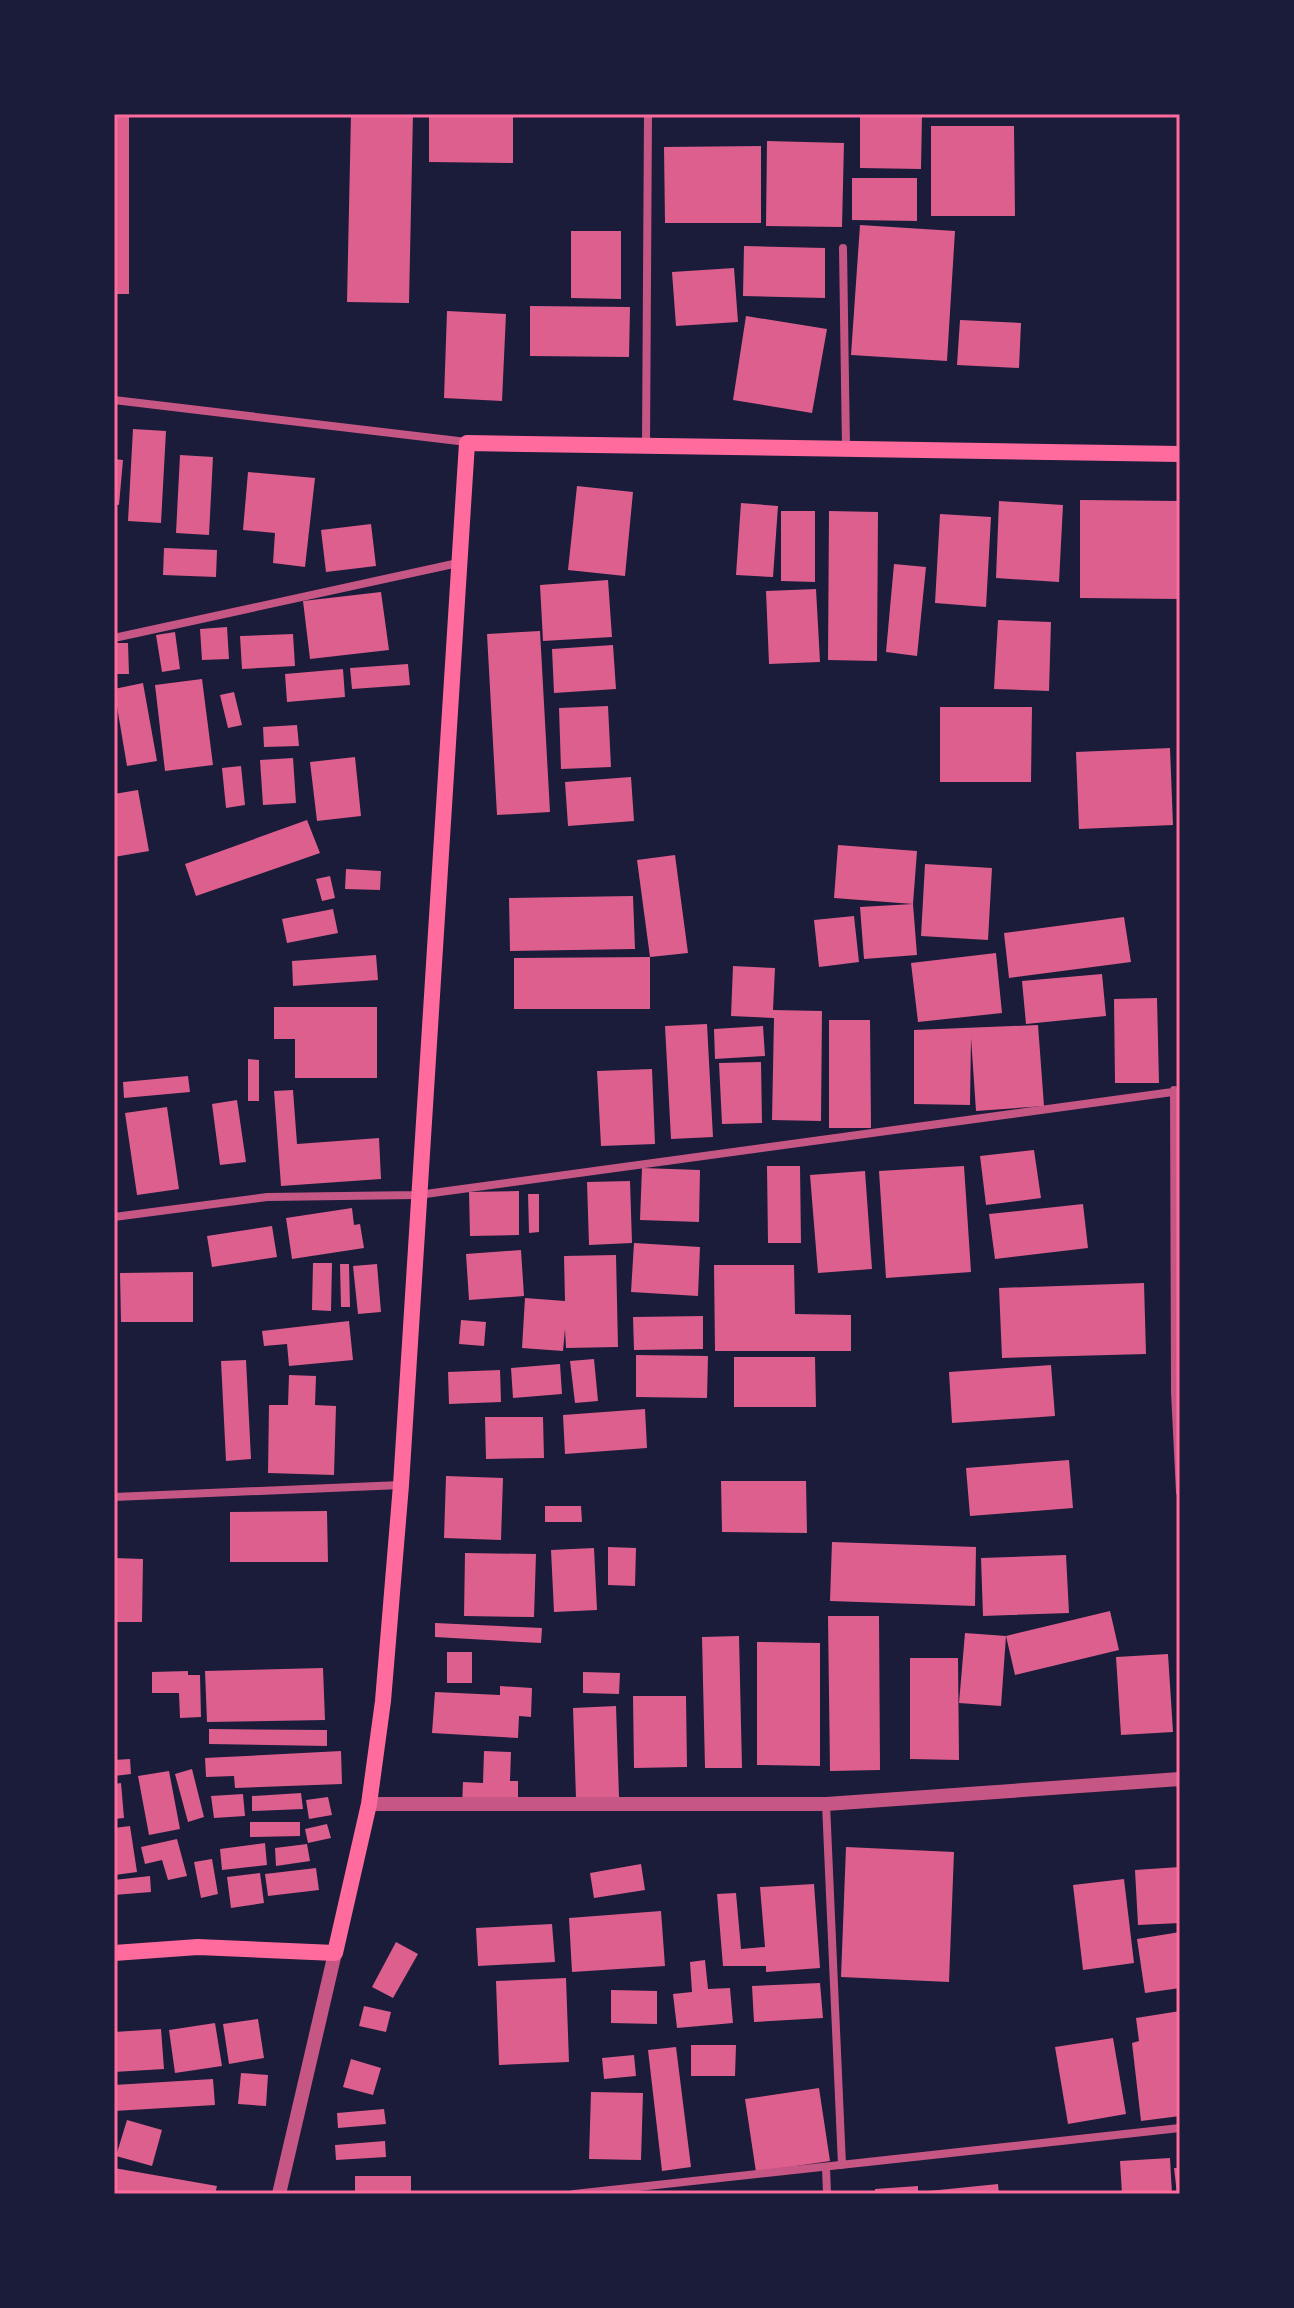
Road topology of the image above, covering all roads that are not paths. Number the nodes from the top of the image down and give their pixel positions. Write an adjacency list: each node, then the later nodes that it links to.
1 (648, 114): 5 (street)
2 (843, 248): 6 (street)
3 (114, 400): 4 (street)
4 (467, 443): 5 (main road); 8 (main road)
5 (646, 445): 6 (main road)
6 (846, 448): 7 (main road)
7 (1180, 454)
8 (458, 563): 9 (street); 11 (main road)
9 (114, 638)
10 (1177, 1090): 11 (street); 14 (street)
11 (418, 1195): 12 (street); 13 (main road)
12 (114, 1217)
13 (401, 1485): 15 (street); 17 (main road)
14 (1180, 1492)
15 (114, 1497)
16 (1180, 1779): 18 (street)
17 (369, 1804): 18 (street); 20 (main road)
18 (826, 1804): 22 (street)
19 (114, 1953): 20 (main road)
20 (335, 1953): 24 (street)
21 (1180, 2128): 22 (street)
22 (842, 2165): 23 (street)
23 (826, 2167): 25 (street); 26 (street)
24 (279, 2194)
25 (574, 2194)
26 (827, 2194)

